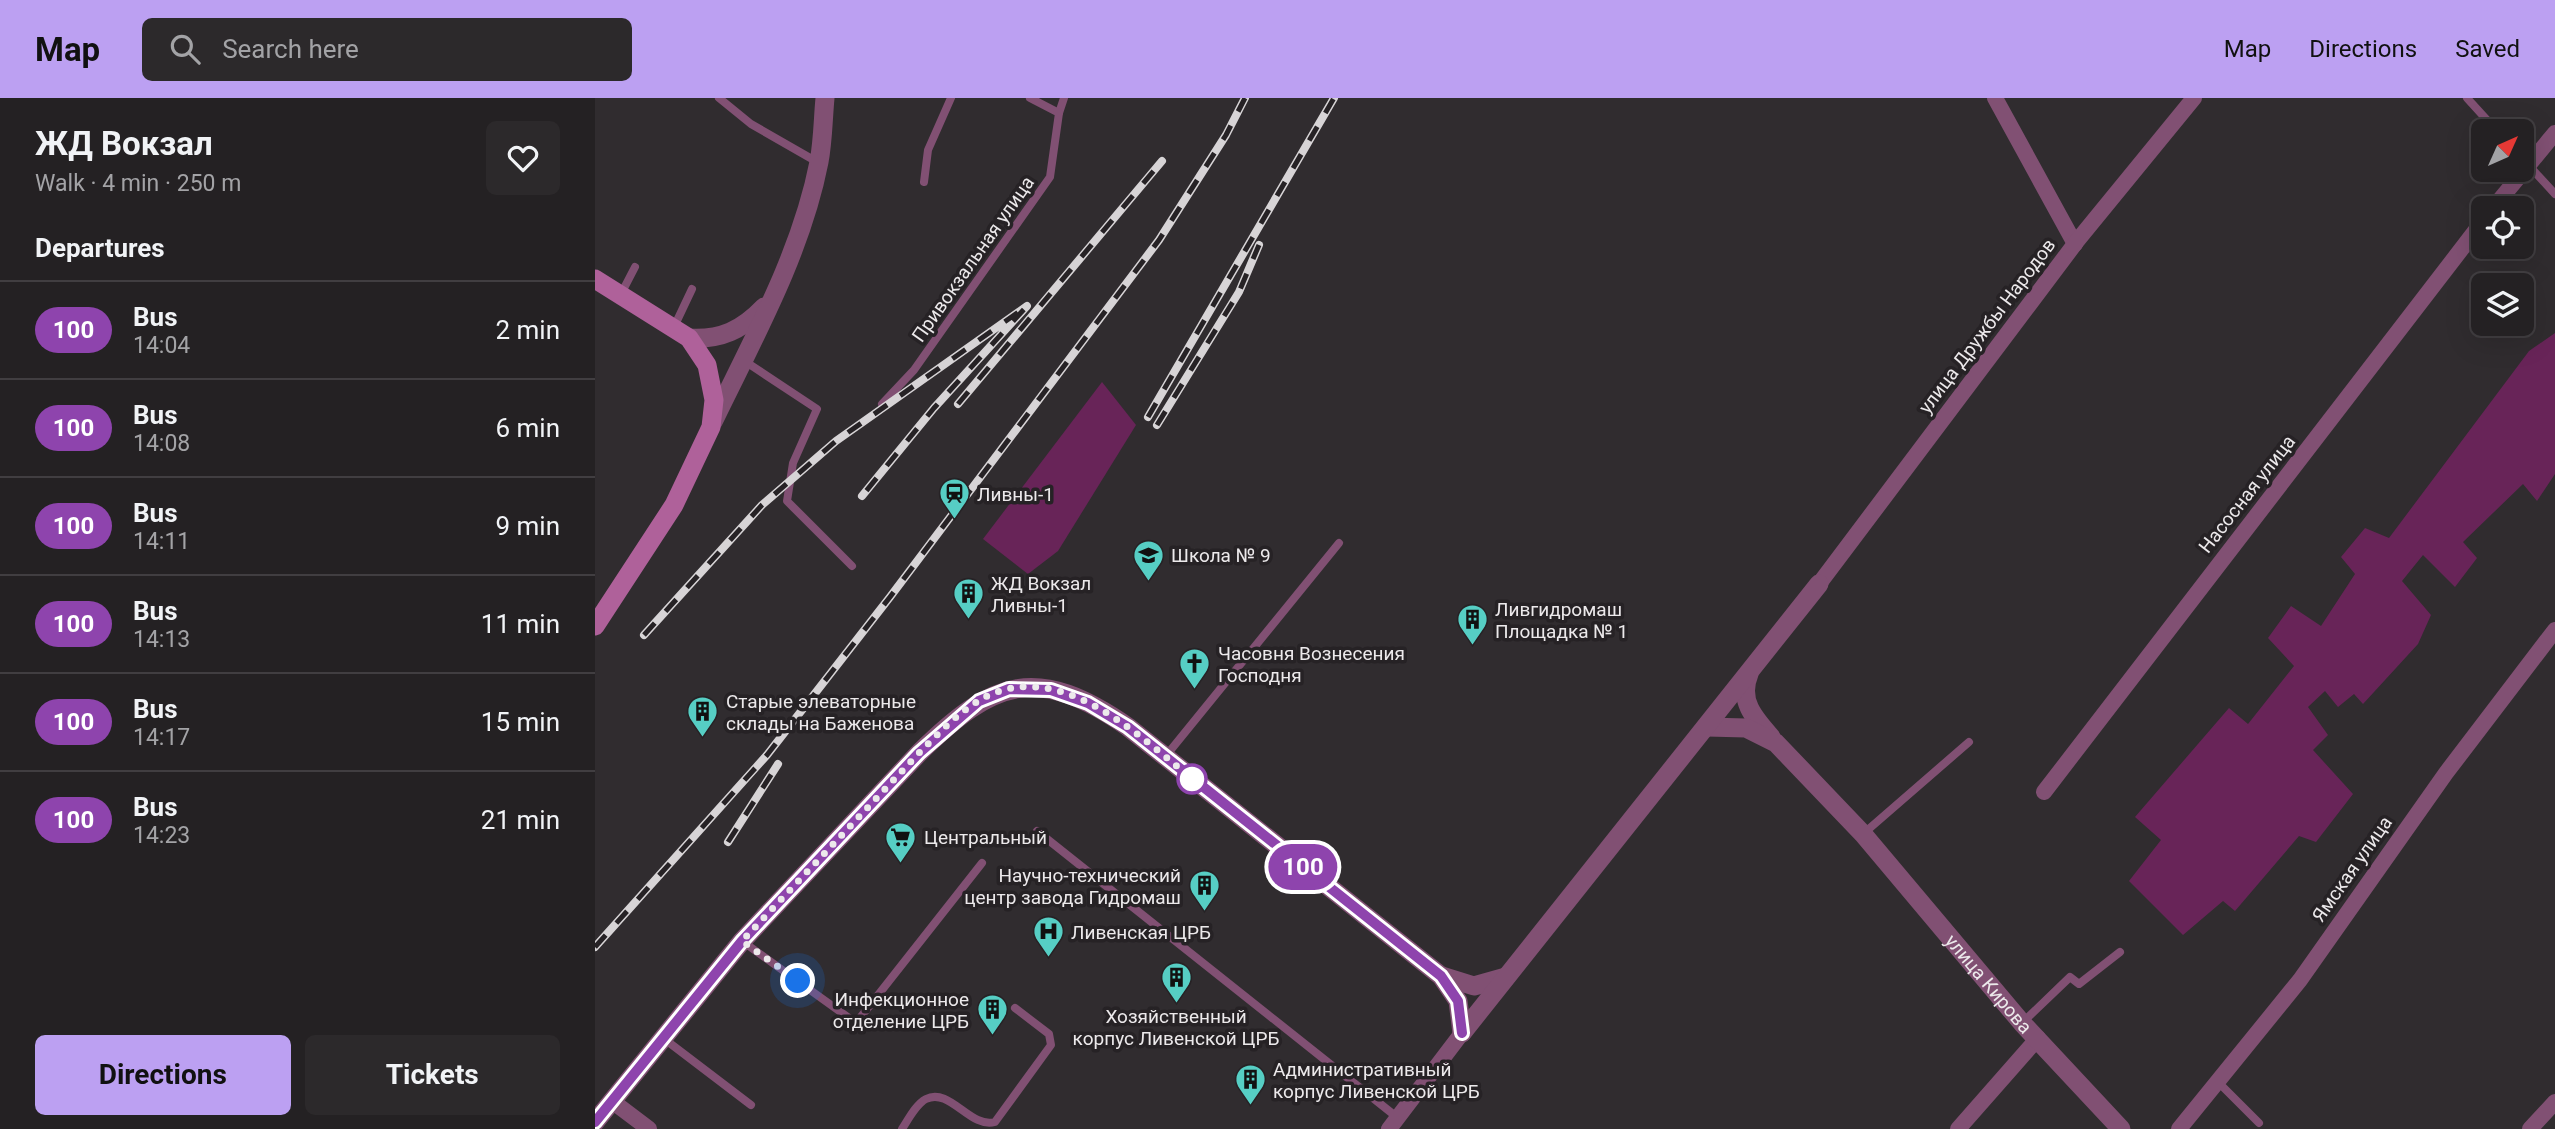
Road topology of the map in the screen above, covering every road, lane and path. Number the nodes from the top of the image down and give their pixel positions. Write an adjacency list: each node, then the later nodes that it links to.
1 (719, 98): 13 (lane)
2 (825, 98): 13 (street)
3 (951, 98): 15 (lane)
4 (1030, 98): 9 (lane)
5 (1064, 98): 9 (lane, Привокзальная улица)
6 (1995, 98): 18 (street)
7 (2194, 98): 18 (street, улица Дружбы Народов)
8 (2467, 98): 10 (lane)
9 (1059, 113): 26 (lane, Привокзальная улица)
10 (2486, 119)
11 (2555, 133): 12 (street)
12 (2534, 153)
13 (818, 163): 23 (street)
14 (2534, 171): 16 (lane)
15 (924, 182)
16 (2555, 194)
17 (2471, 237): 38 (street, Насосная улица)
18 (2075, 244): 30 (street, улица Дружбы Народов)
19 (635, 267): 22 (lane)
20 (595, 279): 22 (main road)
21 (692, 289): 24 (lane)
22 (621, 294): 24 (main road)
23 (774, 296): 24 (street); 25 (street)
24 (681, 333): 27 (main road)
25 (743, 360): 27 (street); 29 (lane)
26 (882, 404)
27 (711, 427): 31 (main road)
28 (1339, 543): 37 (lane)
29 (852, 566)
30 (1819, 584): 33 (street)
31 (595, 626)
32 (2555, 630): 51 (street, Ямская улица)
33 (1750, 672): 34 (street); 36 (street, улица Кирова)
34 (1707, 727): 36 (street); 45 (street)
35 (1969, 742): 40 (lane)
36 (1776, 743): 40 (street, улица Кирова)
37 (1165, 757): 42 (street); 44 (street)
38 (2044, 792)
39 (1037, 831): 56 (lane)
40 (1863, 834): 47 (street, улица Кирова)
41 (982, 863): 42 (lane)
42 (742, 941): 49 (street)
43 (2120, 953): 47 (lane)
44 (1441, 976): 45 (street); 48 (street)
45 (1506, 977): 48 (street)
46 (1015, 1008): 59 (lane)
47 (2022, 1023): 50 (street, улица Кирова)
48 (1462, 1033): 56 (street)
49 (663, 1038): 52 (street); 54 (lane)
50 (2038, 1038): 60 (street); 61 (street, улица Кирова)
51 (2219, 1083): 57 (lane); 62 (street, Ямская улица)
52 (612, 1101): 55 (street); 58 (street)
53 (2555, 1102): 63 (street)
54 (751, 1105)
55 (595, 1122)
56 (1394, 1123)
57 (2259, 1123)
58 (649, 1129)
59 (902, 1129)
60 (1958, 1129)
61 (2121, 1129)
62 (2179, 1129)
63 (2531, 1129)

